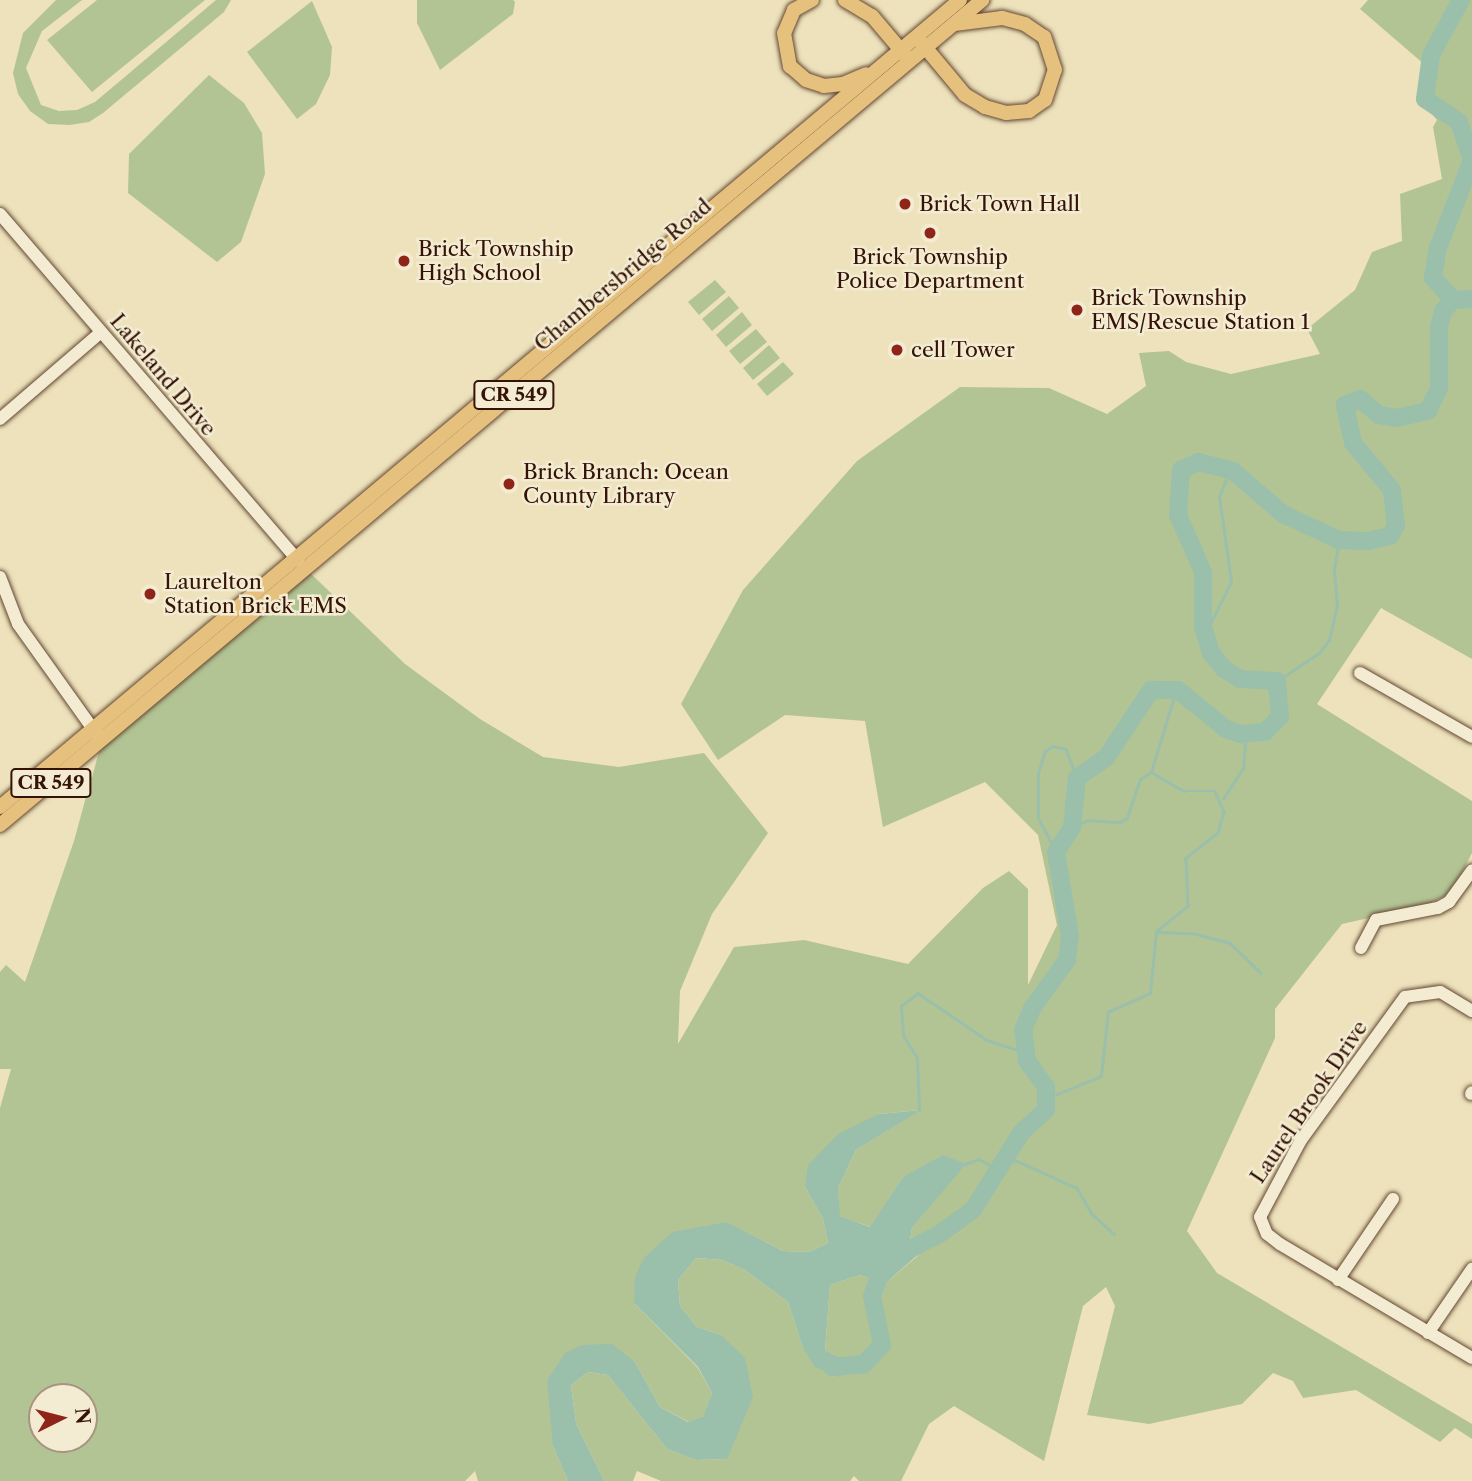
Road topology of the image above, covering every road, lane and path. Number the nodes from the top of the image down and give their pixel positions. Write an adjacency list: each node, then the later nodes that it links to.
1 (812, 0): 10 (main road)
2 (845, 0): 8 (main road)
3 (960, 0): 6 (main road, Chambersbridge Road / CR 549)
4 (982, 0): 5 (main road, Chambersbridge Road / CR 549)
5 (954, 24): 7 (main road, Chambersbridge Road / CR 549); 7 (main road)
6 (916, 35): 7 (main road); 8 (main road, Chambersbridge Road / CR 549)
7 (926, 47): 9 (main road, Chambersbridge Road / CR 549)
8 (900, 50): 9 (main road); 10 (main road, Chambersbridge Road / CR 549)
9 (910, 61): 17 (main road, Chambersbridge Road / CR 549)
10 (880, 68): 14 (main road, Chambersbridge Road / CR 549)
11 (0, 214): 12 (street, Lakeland Drive)
12 (101, 332): 13 (street); 14 (street, Lakeland Drive)
13 (0, 419)
14 (298, 560): 17 (main road, Chambersbridge Road / CR 549)
15 (0, 577): 17 (street)
16 (1360, 673): 18 (street)
17 (97, 736): 19 (main road, Chambersbridge Road / CR 549); 20 (main road, Chambersbridge Road / CR 549)
18 (1472, 737)
19 (0, 807)
20 (0, 825)
21 (1472, 870): 22 (street)
22 (1361, 948)
23 (1472, 1011): 26 (street, Laurel Brook Drive)
24 (1393, 1199): 26 (street)
25 (1472, 1269): 27 (street)
26 (1338, 1280): 27 (street, Laurel Brook Drive)
27 (1428, 1333): 28 (street, Laurel Brook Drive)
28 (1472, 1358)

